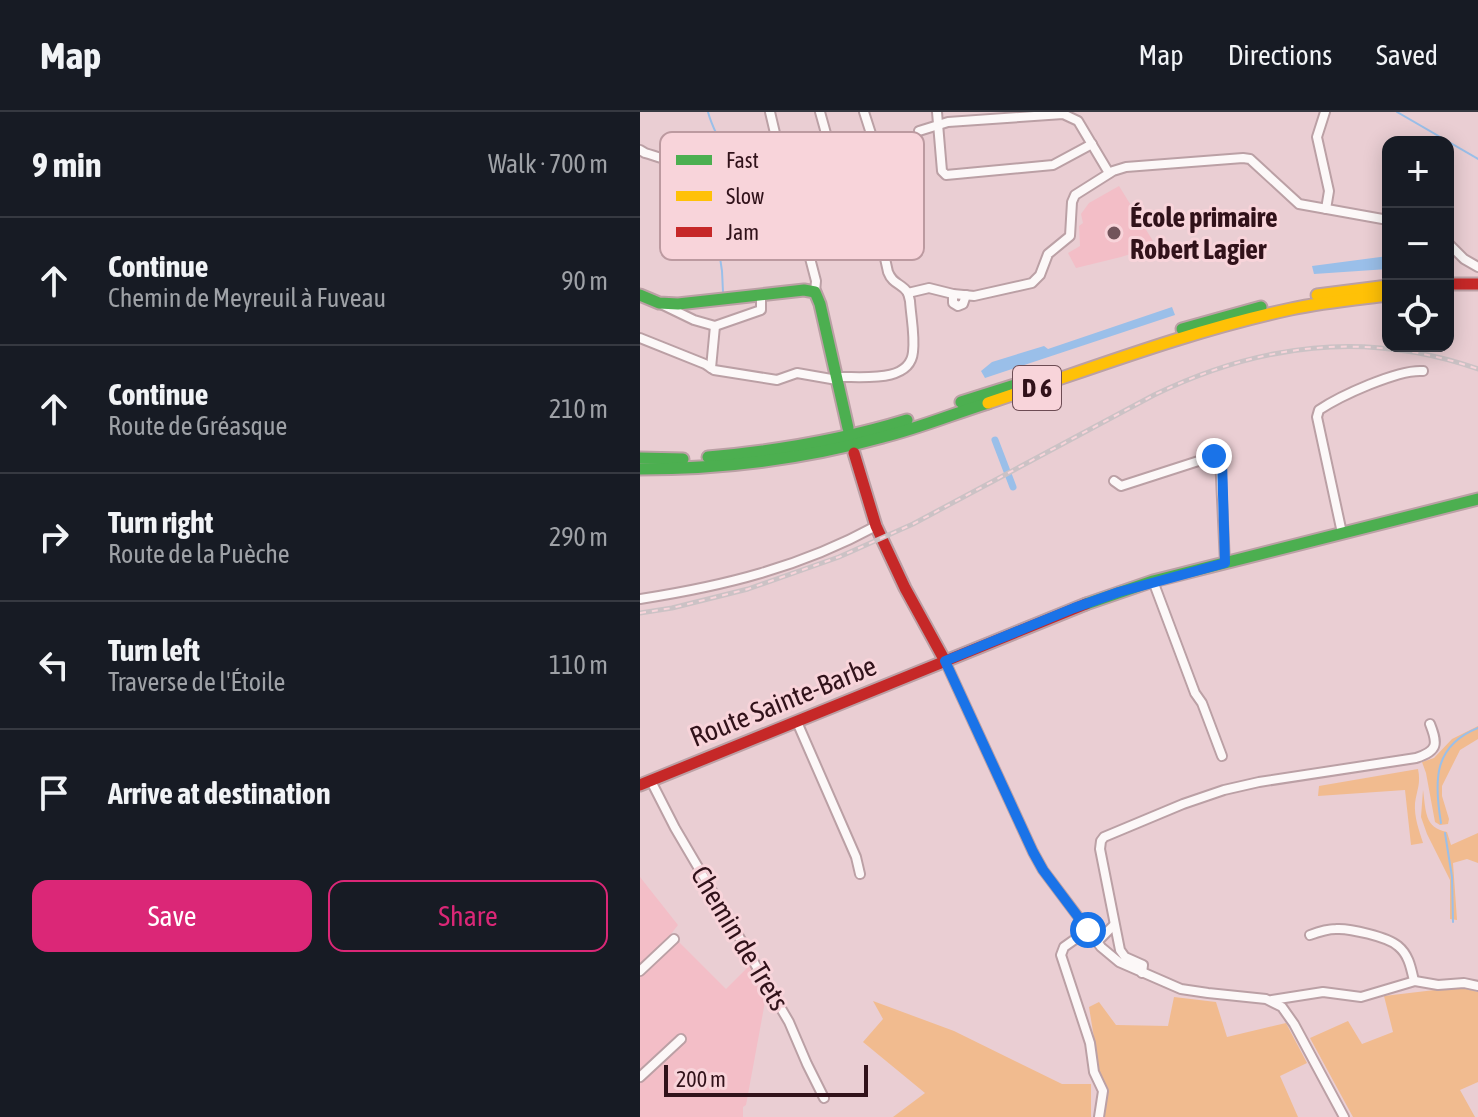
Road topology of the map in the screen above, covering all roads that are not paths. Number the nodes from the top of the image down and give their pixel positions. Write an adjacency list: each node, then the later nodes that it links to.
1 (770, 112): 9 (street)
2 (820, 112): 10 (street)
3 (864, 112): 11 (street)
4 (937, 112): 7 (street)
5 (1325, 112): 16 (street)
6 (1034, 114): 7 (street); 12 (street)
7 (938, 125): 8 (street); 12 (street)
8 (919, 131)
9 (775, 132)
10 (826, 132)
11 (870, 132)
12 (1092, 144): 15 (street)
13 (640, 150): 14 (street)
14 (660, 157)
15 (1109, 173): 16 (street); 26 (street)
16 (1326, 209): 17 (street)
17 (1382, 219)
18 (1454, 249): 21 (street)
19 (810, 260): 25 (street)
20 (885, 260): 26 (street)
21 (1478, 267)
22 (1454, 284): 23 (main road)
23 (1478, 284)
24 (1382, 287): 41 (main road, D 6)
25 (815, 292): 28 (main road); 37 (main road)
26 (908, 293): 37 (street)
27 (1454, 293): 29 (main road)
28 (761, 294): 32 (main road); 33 (street)
29 (1478, 294)
30 (640, 295): 32 (main road)
31 (1382, 296): 41 (main road, D 6)
32 (659, 303): 33 (street)
33 (715, 326): 35 (street)
34 (640, 338): 35 (street)
35 (708, 366): 37 (street)
36 (1423, 371): 46 (street)
37 (837, 379): 38 (main road)
38 (848, 428)
39 (854, 453): 45 (main road)
40 (640, 456): 41 (main road, D 6)
41 (687, 463): 42 (main road, D 6)
42 (640, 471)
43 (1114, 481): 47 (street)
44 (1478, 499): 46 (main road, Route Sainte-Barbe)
45 (876, 526): 49 (street); 50 (main road)
46 (1342, 533): 47 (main road, Route Sainte-Barbe)
47 (1225, 563): 48 (main road, Route Sainte-Barbe)
48 (1153, 581): 50 (main road, Route Sainte-Barbe); 53 (street)
49 (640, 599)
50 (945, 661): 51 (main road, Route Sainte-Barbe); 57 (street)
51 (797, 722): 54 (main road, Route Sainte-Barbe); 55 (street)
52 (1430, 724): 56 (street)
53 (1222, 756)
54 (645, 783): 68 (street, Chemin de Trets)
55 (860, 874)
56 (1114, 925): 60 (street); 62 (street)
57 (1088, 930): 60 (street); 69 (street)
58 (1310, 935): 63 (street)
59 (674, 939): 61 (street)
60 (1097, 942): 62 (street)
61 (640, 971)
62 (1142, 973): 65 (street)
63 (1414, 981): 64 (street); 65 (street)
64 (1478, 986)
65 (1271, 1001): 70 (street)
66 (681, 1039): 67 (street)
67 (640, 1077)
68 (824, 1098)
69 (1099, 1117)
70 (1344, 1117)

